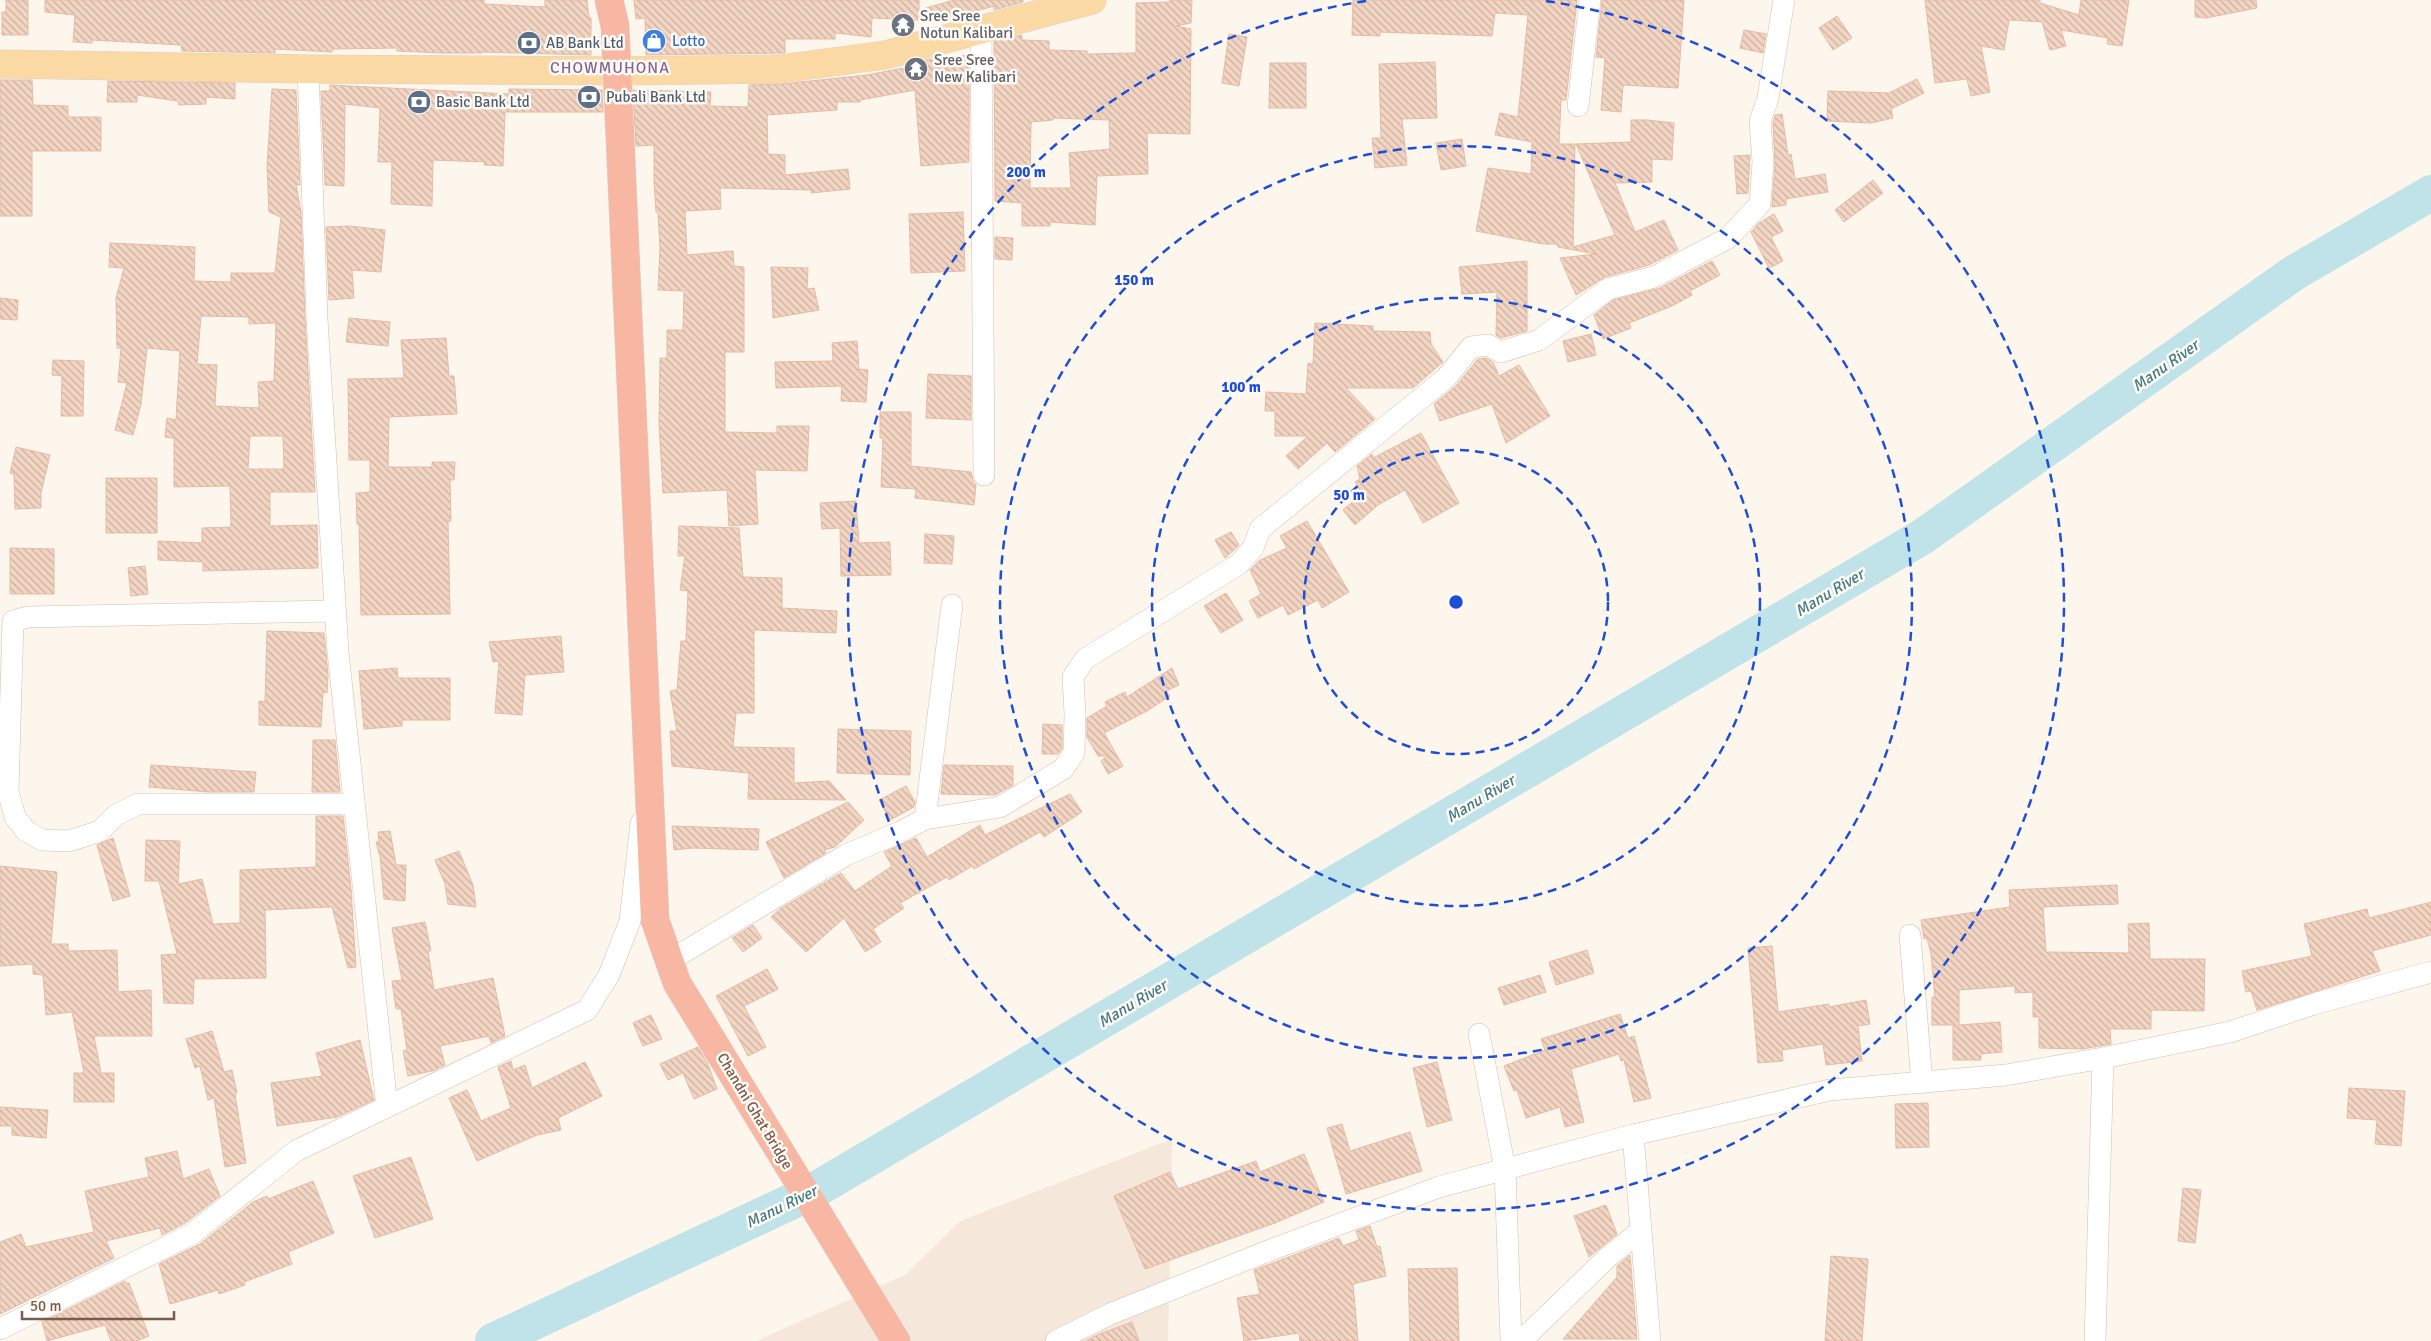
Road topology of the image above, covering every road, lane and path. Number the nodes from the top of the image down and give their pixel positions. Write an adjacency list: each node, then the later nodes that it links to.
1 (609, 0): 8 (highway, Chandni Ghat Bridge)
2 (1092, 0): 5 (main road)
3 (1590, 0): 9 (street)
4 (1784, 0): 15 (street)
5 (981, 30): 8 (main road); 10 (street)
6 (0, 64): 7 (main road)
7 (308, 69): 8 (main road); 12 (street)
8 (616, 71): 13 (highway, Chandni Ghat Bridge)
9 (1578, 106)
10 (984, 475)
11 (952, 605): 15 (street)
12 (335, 611): 14 (street); 14 (street)
13 (647, 768): 17 (highway, Chandni Ghat Bridge); 22 (street)
14 (354, 804): 22 (street)
15 (925, 819): 17 (street)
16 (1910, 935): 21 (street)
17 (673, 972): 27 (highway, Chandni Ghat Bridge)
18 (2431, 972): 20 (street)
19 (1480, 1034): 24 (street)
20 (2103, 1058): 21 (street); 32 (street)
21 (1922, 1083): 23 (street)
22 (387, 1108): 26 (street)
23 (1633, 1136): 24 (street); 25 (street)
24 (1505, 1169): 28 (street); 29 (street)
25 (1641, 1230): 30 (street); 31 (street)
26 (0, 1329)
27 (896, 1341)
28 (1056, 1341)
29 (1511, 1341)
30 (1521, 1341)
31 (1650, 1341)
32 (2095, 1341)

